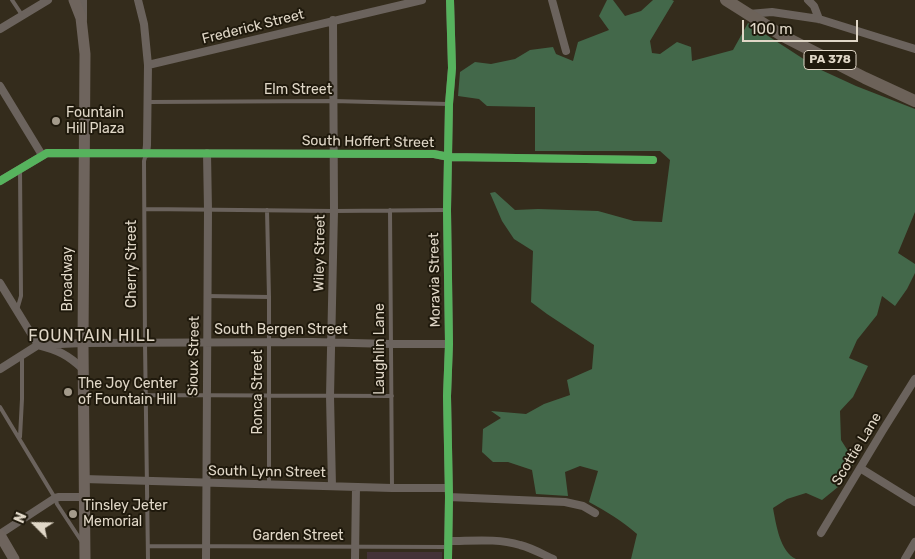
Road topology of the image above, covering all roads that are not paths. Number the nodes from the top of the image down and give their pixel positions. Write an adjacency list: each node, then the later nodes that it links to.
1 (12, 0): 12 (lane)
2 (48, 0): 12 (street)
3 (74, 0): 16 (main road, Broadway)
4 (83, 0): 16 (street)
5 (138, 0): 19 (street, Cherry Street)
6 (422, 0): 14 (street, Frederick Street)
7 (552, 0): 18 (street)
8 (726, 0): 11 (main road, PA 378)
9 (808, 0): 13 (street)
10 (452, 1): 24 (street, Moravia Street)
11 (749, 14): 13 (street); 22 (main road, PA 378)
12 (22, 16): 15 (street)
13 (819, 19): 17 (street)
14 (333, 20): 19 (street, Frederick Street); 21 (street, Wiley Street)
15 (0, 29)
16 (84, 38): 25 (main road, Broadway)
17 (915, 49)
18 (566, 51)
19 (148, 65): 23 (street, Cherry Street)
20 (0, 86): 29 (street)
21 (333, 101): 23 (lane, Elm Street); 24 (lane, Elm Street); 28 (street, Wiley Street)
22 (915, 101)
23 (148, 102): 26 (street, Cherry Street)
24 (449, 104): 30 (street, Moravia Street)
25 (83, 154): 26 (street, South Hoffert Street); 29 (street, South Hoffert Street); 45 (main road, Broadway)
26 (146, 154): 27 (street, South Hoffert Street); 34 (lane, Cherry Street)
27 (207, 154): 28 (street, South Hoffert Street); 35 (street, Sioux Street)
28 (333, 154): 30 (street, South Hoffert Street); 39 (street, Wiley Street)
29 (42, 155): 32 (street)
30 (448, 158): 31 (street, South Hoffert Street); 38 (street, Moravia Street)
31 (653, 160)
32 (20, 168): 33 (street); 43 (lane)
33 (0, 181)
34 (145, 209): 35 (lane); 46 (lane, Cherry Street)
35 (208, 210): 36 (lane); 41 (street, Sioux Street)
36 (267, 210): 39 (lane); 42 (lane, Ronca Street)
37 (390, 210): 38 (lane); 39 (lane); 49 (lane, Laughlin Lane)
38 (447, 210): 50 (street, Moravia Street)
39 (334, 211): 44 (street, Wiley Street)
40 (0, 283): 43 (street)
41 (207, 296): 42 (lane); 47 (street, Sioux Street)
42 (269, 297): 48 (lane, Ronca Street)
43 (17, 310): 51 (street)
44 (331, 342): 48 (street, South Bergen Street); 49 (street, South Bergen Street); 59 (street, Wiley Street)
45 (83, 343): 46 (street, South Bergen Street); 51 (street, South Bergen Street); 54 (main road, Broadway)
46 (144, 343): 47 (street, South Bergen Street); 56 (lane, Cherry Street)
47 (207, 343): 48 (street, South Bergen Street); 57 (street, Sioux Street)
48 (269, 343): 58 (lane, Ronca Street)
49 (392, 344): 50 (street, South Bergen Street); 60 (lane, Laughlin Lane)
50 (448, 344): 71 (street, Moravia Street)
51 (38, 345): 52 (street); 54 (street)
52 (22, 355): 53 (street); 62 (lane)
53 (0, 368)
54 (83, 370): 64 (main road, Broadway)
55 (915, 379): 63 (street, Scottie Lane)
56 (146, 395): 57 (lane); 65 (lane, Cherry Street)
57 (206, 395): 58 (lane); 66 (street, Sioux Street)
58 (268, 396): 59 (lane); 67 (lane, Ronca Street)
59 (330, 396): 60 (lane); 68 (street, Wiley Street)
60 (392, 396): 70 (lane, Laughlin Lane)
61 (0, 407): 62 (lane)
62 (20, 439): 73 (lane)
63 (860, 468): 74 (street); 76 (street, Scottie Lane)
64 (84, 478): 65 (street, South Lynn Street); 72 (main road, Broadway)
65 (146, 481): 66 (street, South Lynn Street); 80 (lane, Cherry Street)
66 (206, 483): 67 (street, South Lynn Street); 82 (street, Sioux Street)
67 (269, 484): 68 (street, South Lynn Street)
68 (332, 486): 69 (street, South Lynn Street)
69 (356, 487): 70 (street, South Lynn Street); 83 (street)
70 (392, 488): 71 (street, South Lynn Street)
71 (448, 493): 75 (street, South Lynn Street); 79 (street, Moravia Street)
72 (85, 497): 73 (street); 81 (main road, Broadway)
73 (55, 498): 77 (street); 81 (lane)
74 (915, 502)
75 (595, 513)
76 (821, 533)
77 (0, 534): 84 (main road)
78 (915, 542): 91 (street)
79 (448, 544): 83 (lane, Garden Street); 89 (street, Moravia Street); 90 (street)
80 (148, 546): 82 (lane, Garden Street); 86 (lane, Cherry Street)
81 (85, 547): 85 (main road, Broadway)
82 (206, 547): 83 (lane, Garden Street); 87 (street, Sioux Street)
83 (355, 547): 88 (street)
84 (14, 559)
85 (86, 559)
86 (148, 559)
87 (206, 559)
88 (355, 559)
89 (448, 559)
90 (553, 559)
91 (905, 559)

